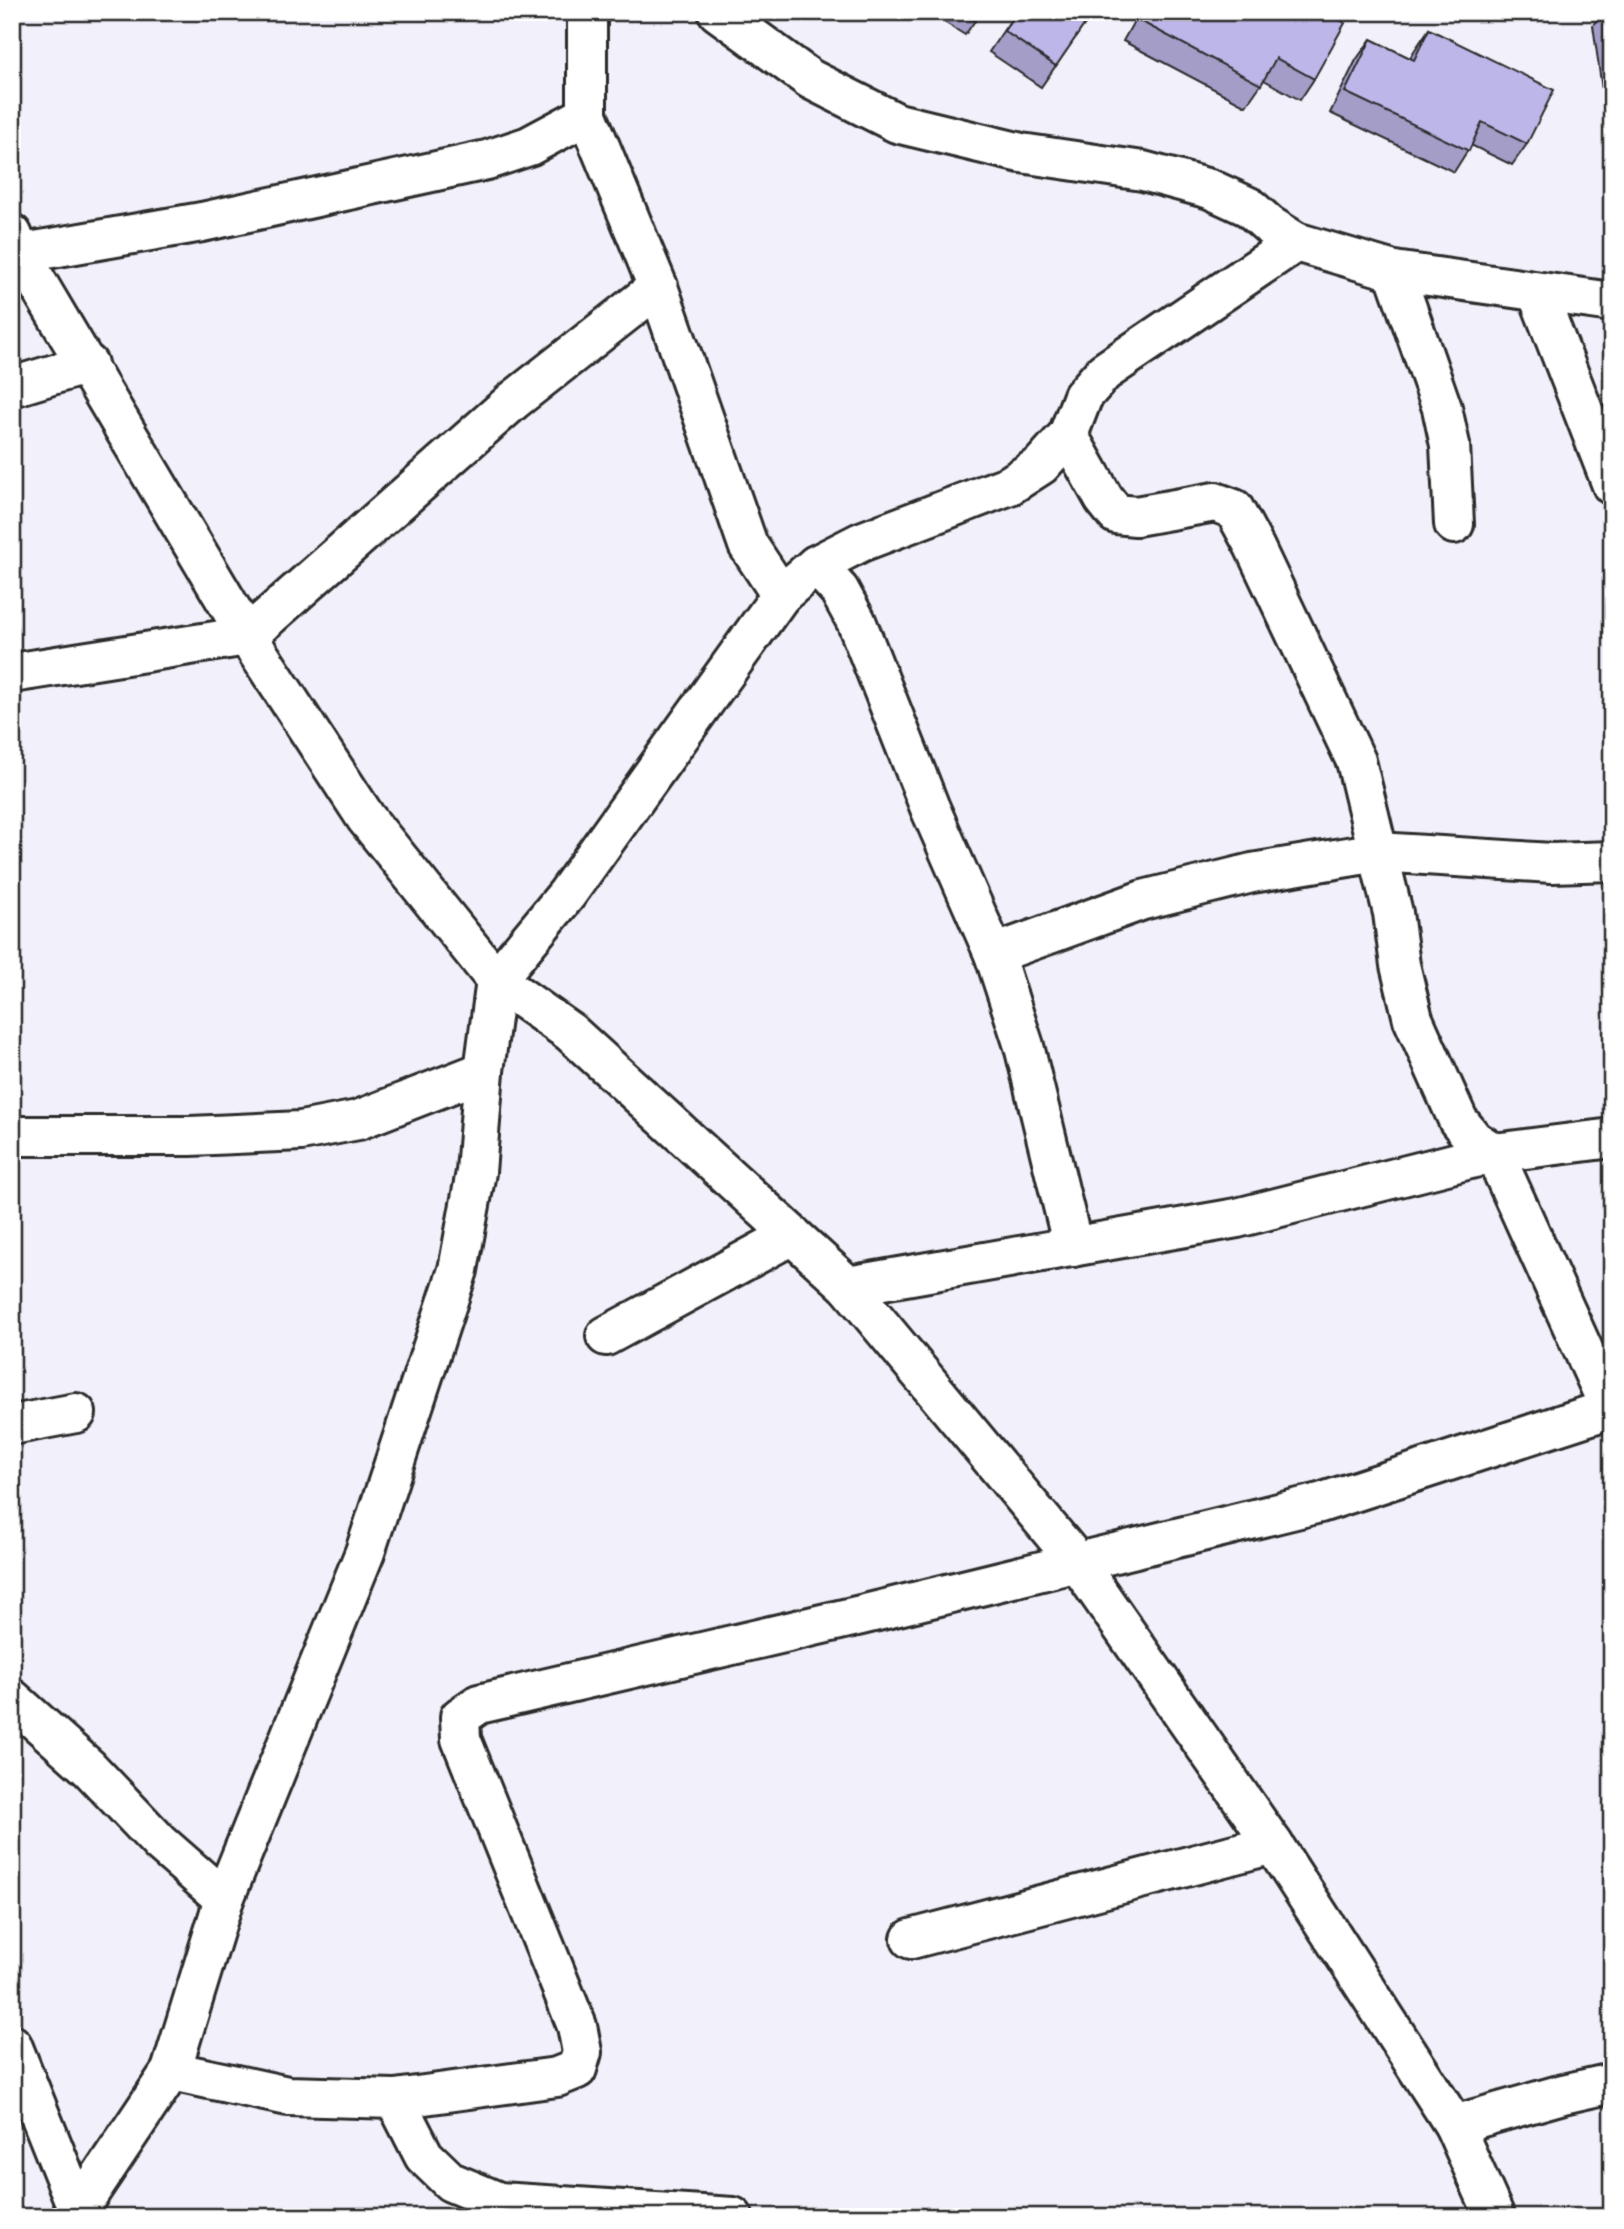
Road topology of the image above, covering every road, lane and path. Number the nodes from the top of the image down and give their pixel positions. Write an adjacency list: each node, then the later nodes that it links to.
1 (587, 12): 3 (street)
2 (718, 12): 4 (street)
3 (587, 115): 5 (street); 7 (street)
4 (1296, 242): 6 (street); 12 (street)
5 (15, 248): 10 (street)
6 (1394, 271): 8 (street); 14 (street)
7 (658, 286): 16 (street); 17 (street)
8 (1537, 292): 9 (street); 13 (street)
9 (1612, 302)
10 (88, 364): 11 (street); 17 (street)
11 (12, 387)
12 (1068, 435): 15 (street); 19 (street)
13 (1612, 485)
14 (1454, 524)
15 (816, 565): 16 (street); 21 (street)
16 (781, 594): 22 (street)
17 (247, 636): 18 (street); 22 (street)
18 (12, 673)
19 (1378, 852): 20 (street); 21 (street); 26 (street)
20 (1612, 861)
21 (994, 954): 28 (street)
22 (496, 980): 23 (street); 27 (street)
23 (484, 1071): 24 (street); 37 (street)
24 (12, 1136)
25 (1612, 1138): 26 (street)
26 (1494, 1153): 28 (street); 31 (street)
27 (792, 1235): 29 (street); 30 (street)
28 (1073, 1247): 29 (street)
29 (848, 1286): 34 (street)
30 (606, 1336)
31 (1611, 1408): 34 (street)
32 (76, 1413): 33 (street)
33 (12, 1425)
34 (1077, 1562): 36 (street); 42 (street)
35 (12, 1699): 37 (street)
36 (1273, 1844): 38 (street); 43 (street)
37 (224, 1899): 40 (street)
38 (911, 1940)
39 (12, 2045): 45 (street)
40 (171, 2071): 42 (street); 45 (street)
41 (1612, 2083): 43 (street)
42 (395, 2099): 44 (street)
43 (1454, 2124): 47 (street)
44 (500, 2210): 46 (street)
45 (78, 2214)
46 (733, 2217)
47 (1495, 2217)

